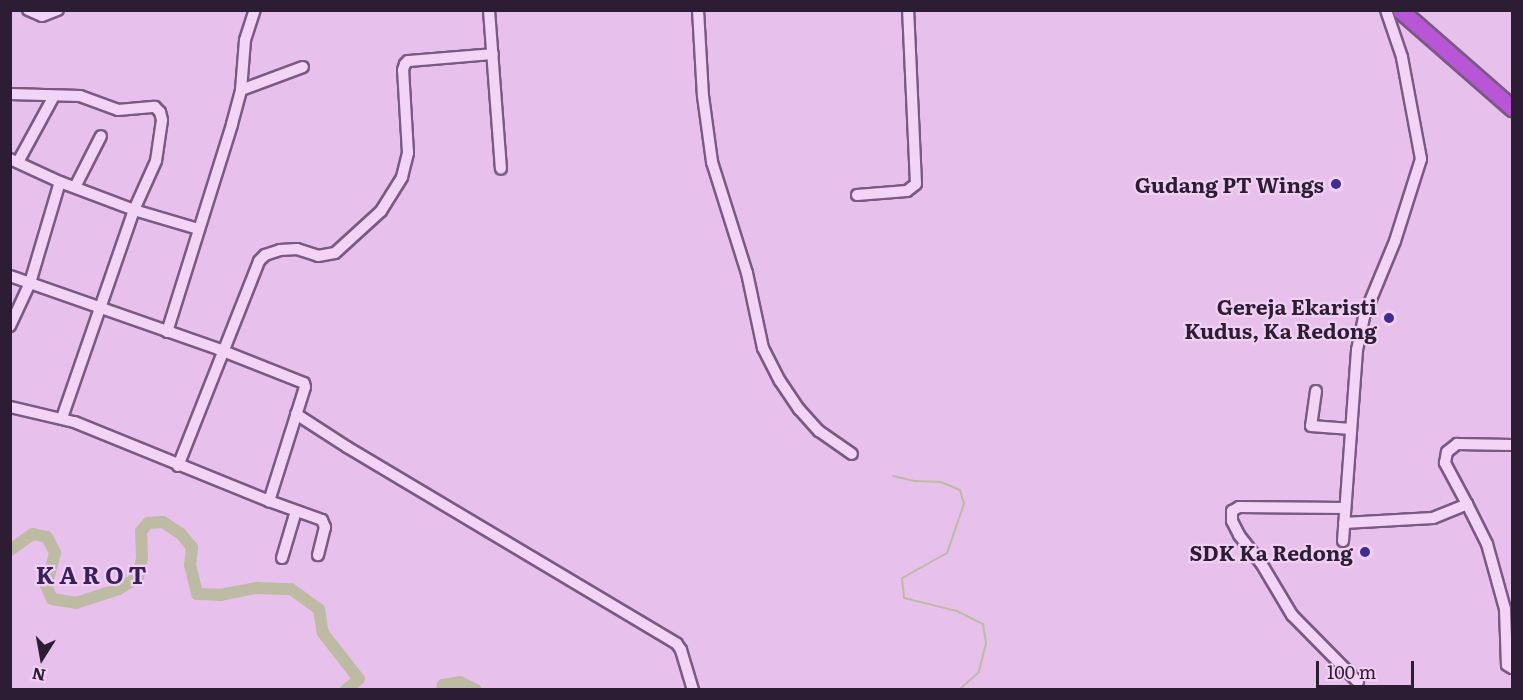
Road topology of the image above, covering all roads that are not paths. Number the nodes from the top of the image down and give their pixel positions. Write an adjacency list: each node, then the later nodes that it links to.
1 (28, 10): 2 (street)
2 (58, 10)
3 (255, 10): 11 (street)
4 (489, 10): 9 (street)
5 (698, 10): 35 (street)
6 (908, 10): 20 (street)
7 (1386, 10): 33 (street)
8 (1400, 10): 14 (highway)
9 (493, 54): 17 (street); 28 (street)
10 (303, 67): 11 (street)
11 (241, 90): 22 (street)
12 (10, 94): 13 (street)
13 (54, 96): 16 (street); 21 (street)
14 (1512, 108)
15 (101, 136): 19 (street)
16 (14, 160): 18 (street)
17 (501, 169)
18 (60, 182): 19 (street); 24 (street)
19 (75, 187): 21 (street)
20 (857, 195)
21 (134, 210): 22 (street); 25 (street)
22 (198, 229): 27 (street)
23 (10, 276): 24 (street)
24 (30, 283): 25 (street); 26 (street)
25 (101, 308): 27 (street); 32 (street)
26 (10, 326)
27 (167, 332): 28 (street)
28 (222, 350): 31 (street); 36 (street)
29 (1316, 391): 33 (street)
30 (10, 407): 32 (street)
31 (296, 414): 37 (street); 47 (street)
32 (62, 418): 36 (street)
33 (1351, 429): 39 (street)
34 (1512, 445): 38 (street)
35 (852, 454)
36 (178, 466): 37 (street)
37 (269, 501): 40 (street)
38 (1465, 504): 41 (street); 45 (street)
39 (1345, 508): 41 (street); 46 (street)
40 (296, 511): 43 (street); 44 (street)
41 (1344, 523): 42 (street)
42 (1343, 541)
43 (318, 555)
44 (282, 558)
45 (1512, 668)
46 (1358, 682)
47 (693, 690)

